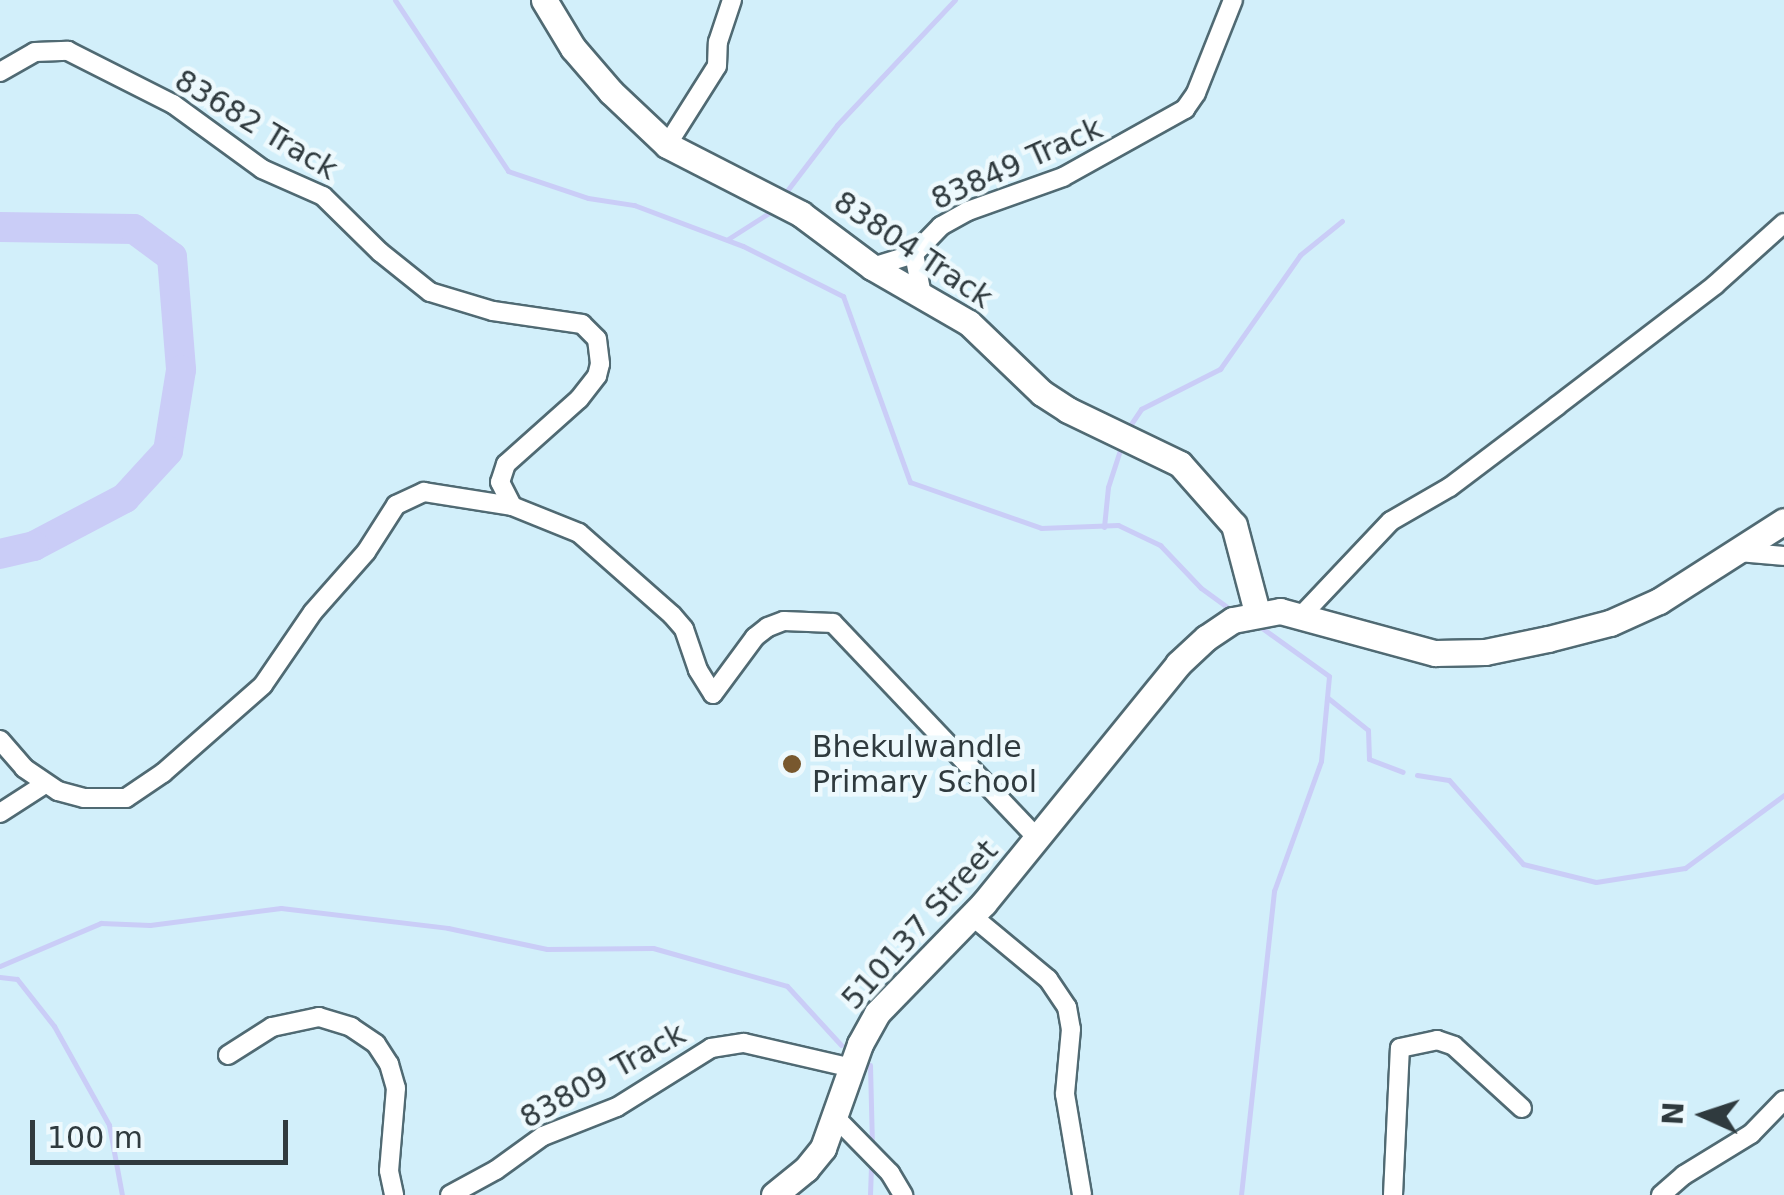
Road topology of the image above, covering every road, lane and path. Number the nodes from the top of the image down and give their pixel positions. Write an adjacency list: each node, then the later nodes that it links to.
1 (544, 0): 5 (street, 83804 Track)
2 (732, 0): 5 (street)
3 (1234, 0): 7 (street, 83849 Track)
4 (0, 72): 10 (street, 83682 Track)
5 (667, 145): 8 (street, 83804 Track)
6 (1784, 223): 15 (street)
7 (914, 254): 8 (street); 9 (street)
8 (872, 267): 9 (street, 83804 Track)
9 (922, 294): 14 (street, 83804 Track)
10 (512, 506): 17 (street); 19 (street)
11 (1784, 521): 12 (street)
12 (1739, 552): 13 (street); 15 (street)
13 (1784, 556)
14 (1257, 612): 15 (street); 19 (street, 510137 Street)
15 (1302, 615)
16 (0, 740): 17 (street)
17 (45, 784): 18 (street)
18 (0, 812)
19 (1039, 840): 20 (street, 510137 Street)
20 (972, 916): 22 (street, 510137 Street); 30 (street)
21 (228, 1055): 26 (street)
22 (852, 1068): 25 (street, 510137 Street); 27 (street, 83809 Track)
23 (1784, 1100): 32 (street)
24 (1522, 1108): 31 (street)
25 (836, 1119): 28 (street, 510137 Street); 29 (street)
26 (394, 1195)
27 (450, 1195)
28 (774, 1195)
29 (903, 1195)
30 (1082, 1195)
31 (1393, 1195)
32 (1661, 1195)

